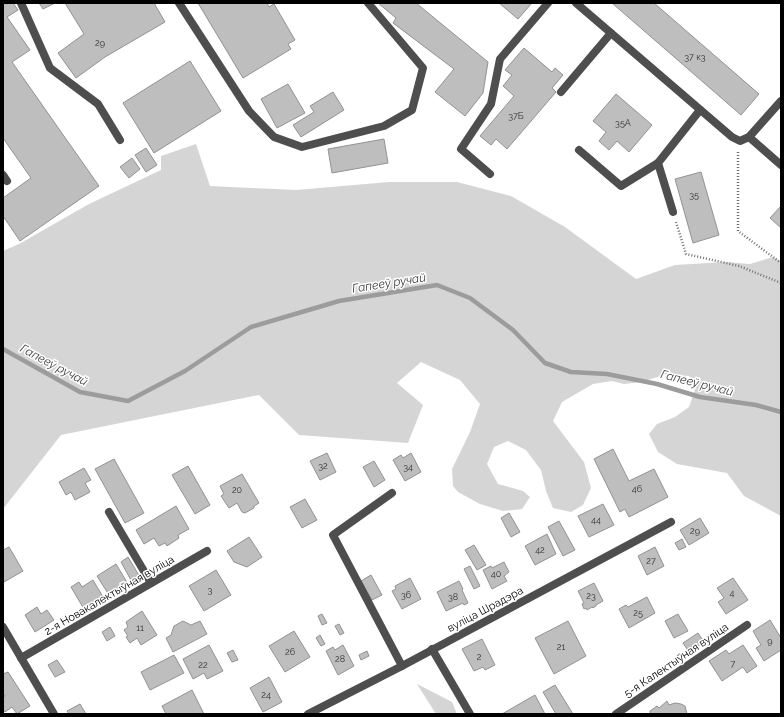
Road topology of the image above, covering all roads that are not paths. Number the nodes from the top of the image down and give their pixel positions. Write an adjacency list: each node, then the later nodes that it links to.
1 (21, 3): 11 (street)
2 (179, 3): 3 (street)
3 (368, 3)
4 (548, 3): 15 (street)
5 (576, 3): 6 (street)
6 (611, 32): 7 (street); 9 (street)
7 (561, 92)
8 (781, 101): 10 (street)
9 (700, 110): 10 (street); 13 (street)
10 (749, 137): 14 (street)
11 (120, 140)
12 (578, 150): 13 (street)
13 (658, 164): 16 (street)
14 (781, 165)
15 (490, 174)
16 (673, 212)
17 (392, 493): 26 (street)
18 (109, 512): 21 (street)
19 (671, 522): 24 (street, вуліца Шрадэра)
20 (207, 551): 21 (street, 2-я Новакалектыўная вуліца)
21 (151, 582): 25 (street, 2-я Новакалектыўная вуліца)
22 (747, 625): 30 (street, 5-я Калектыўная вуліца)
23 (3, 627): 25 (street)
24 (432, 649): 26 (street, вуліца Шрадэра); 29 (street)
25 (21, 658): 27 (street)
26 (402, 666): 28 (street, вуліца Шрадэра)
27 (54, 714)
28 (308, 714)
29 (470, 714)
30 (616, 714)

